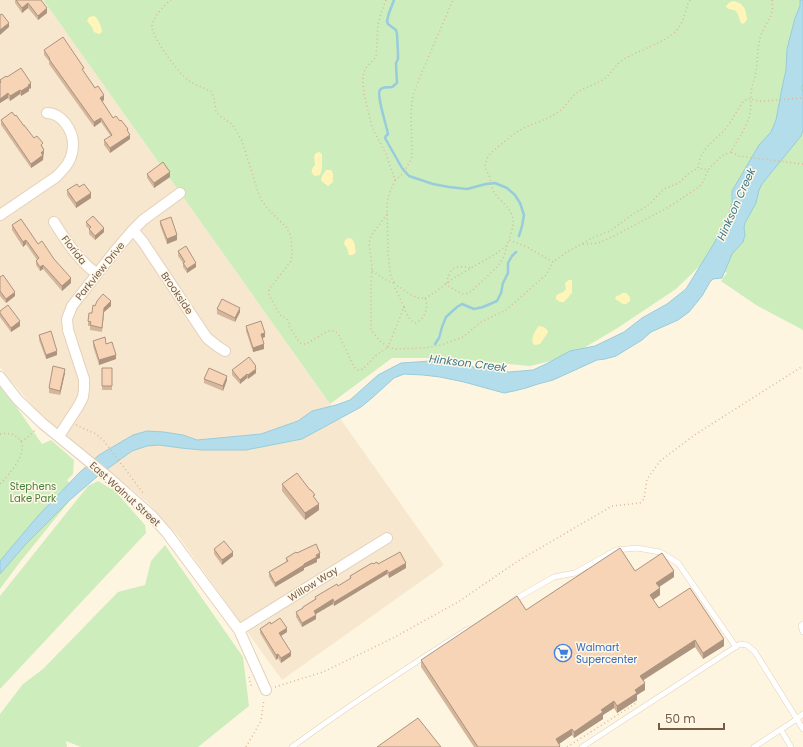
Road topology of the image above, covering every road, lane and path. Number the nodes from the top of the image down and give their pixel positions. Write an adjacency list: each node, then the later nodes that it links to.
1 (171, 0): 30 (path)
2 (386, 0): 13 (path)
3 (453, 0): 13 (path)
4 (690, 0): 19 (path)
5 (772, 0): 7 (path)
6 (803, 98): 7 (path)
7 (751, 99): 9 (path); 11 (path)
8 (48, 113): 16 (street)
9 (731, 152): 10 (path); 12 (path)
10 (803, 164)
11 (698, 168): 12 (path); 20 (path)
12 (708, 170): 20 (path)
13 (395, 180): 15 (path)
14 (180, 193): 18 (street, Parkview Drive)
15 (387, 214): 23 (path); 25 (path)
16 (0, 215)
17 (54, 222): 24 (street, Florida)
18 (133, 230): 24 (street, Parkview Drive); 31 (street, Brookside)
19 (509, 240): 21 (path); 22 (path); 26 (path)
20 (582, 244): 21 (path)
21 (553, 262): 30 (path)
22 (472, 268): 26 (path); 26 (path)
23 (372, 271): 25 (path); 30 (path)
24 (97, 274): 34 (street, Parkview Drive)
25 (394, 283): 27 (path)
26 (446, 284): 28 (path)
27 (397, 286): 28 (path); 29 (path)
28 (425, 298): 29 (path)
29 (404, 307): 30 (path)
30 (388, 347)
31 (225, 351)
32 (803, 366): 49 (path)
33 (0, 377): 35 (street, East Walnut Street)
34 (69, 421): 37 (street, Parkview Drive); 40 (path)
35 (42, 423): 37 (street, East Walnut Street); 38 (path)
36 (0, 434): 38 (path)
37 (59, 436): 45 (street, East Walnut Street)
38 (21, 441): 39 (path)
39 (0, 484)
40 (143, 493)
41 (387, 538): 45 (street, Willow Way)
42 (505, 606): 47 (lane)
43 (803, 624): 46 (lane)
44 (474, 625): 55 (lane)
45 (239, 630): 49 (street, East Walnut Street)
46 (803, 632)
47 (736, 647): 51 (lane); 56 (lane)
48 (249, 678): 49 (path)
49 (266, 690): 54 (path)
50 (803, 714): 51 (lane)
51 (797, 719): 52 (lane); 53 (lane)
52 (803, 729)
53 (781, 730): 57 (lane); 58 (lane)
54 (246, 747)
55 (292, 747)
56 (582, 747)
57 (754, 747)
58 (792, 747)

